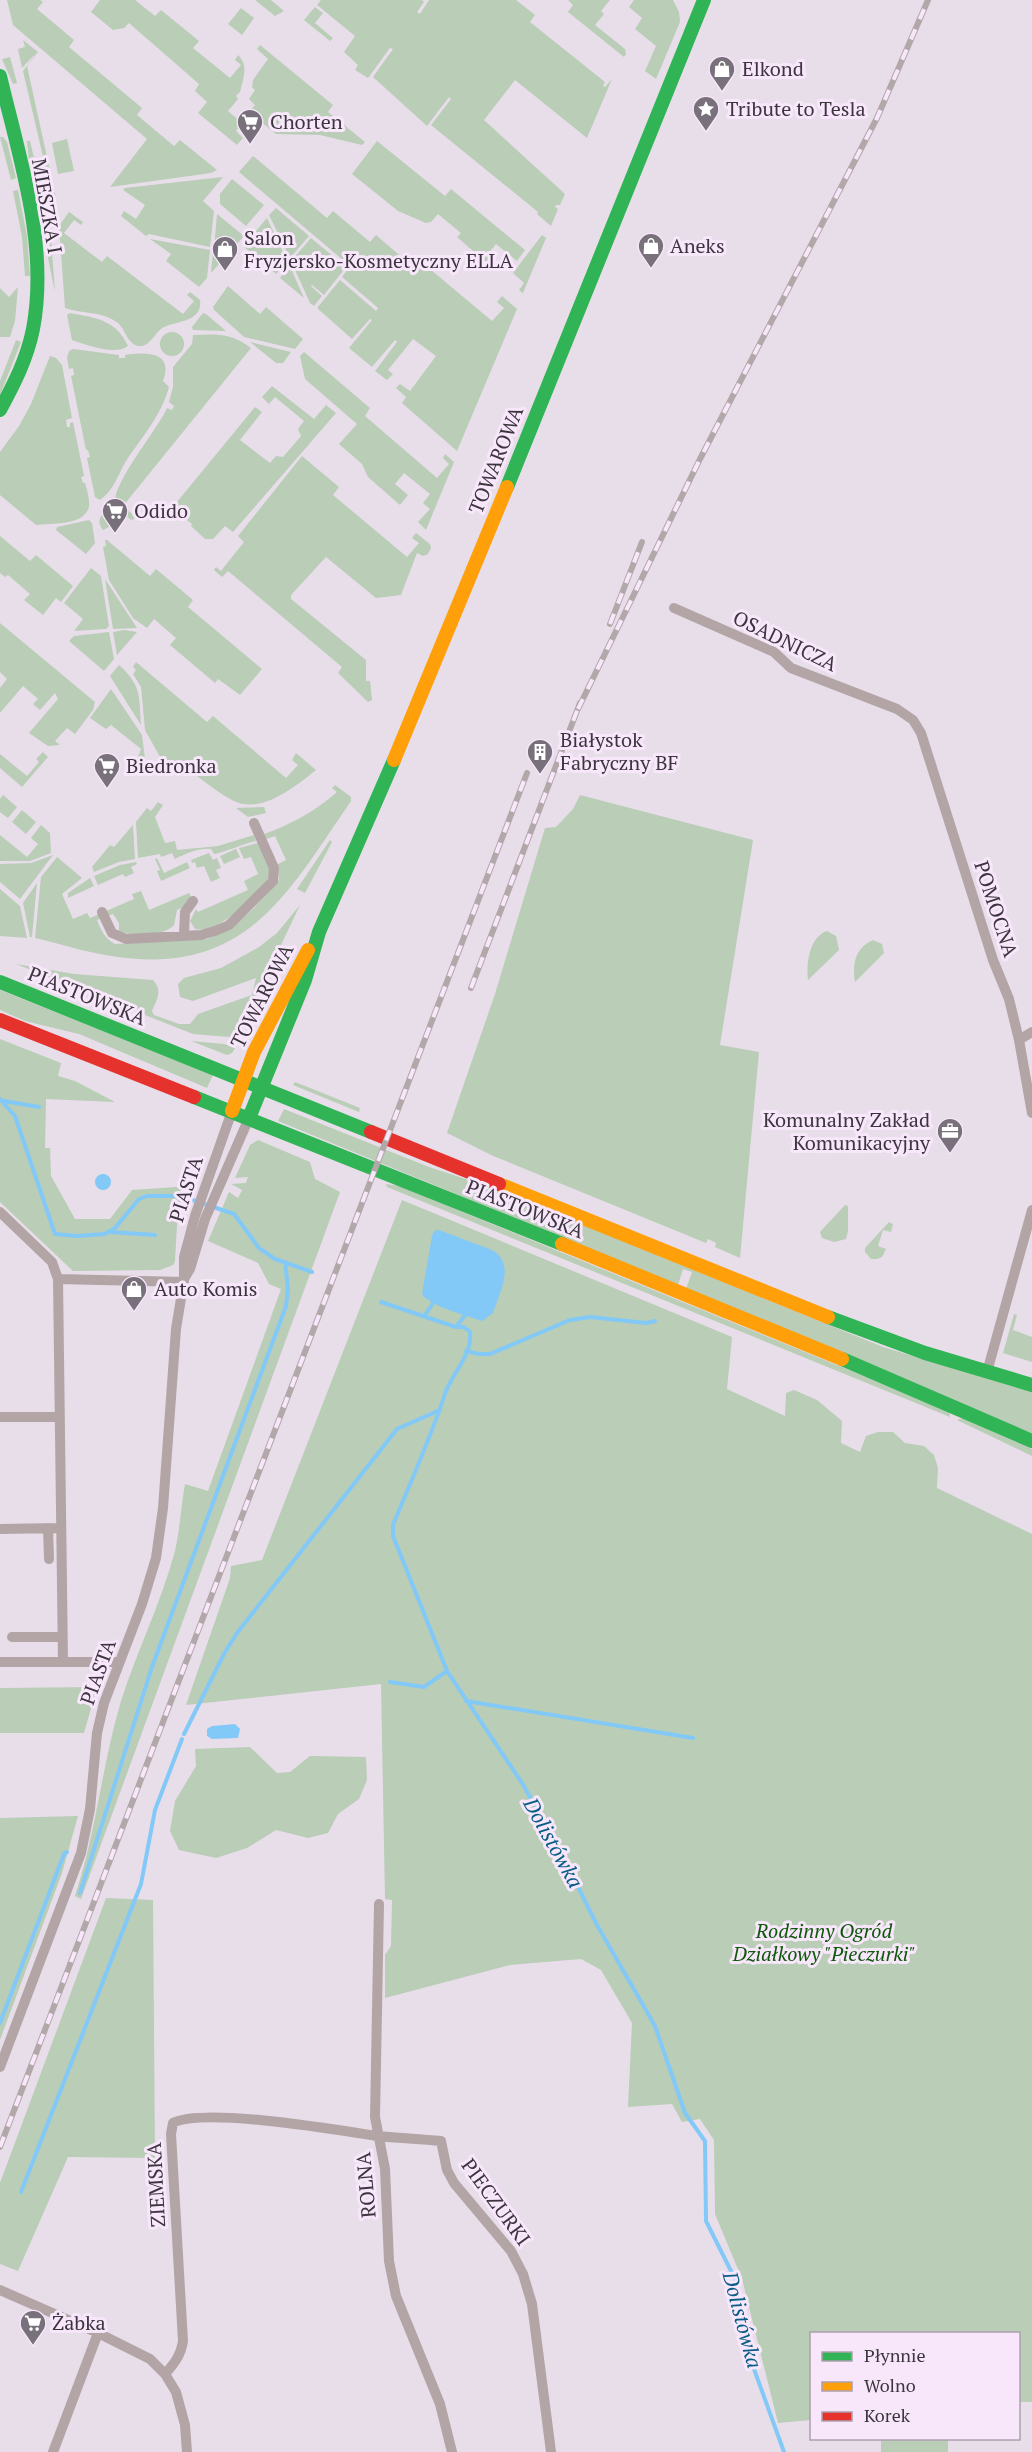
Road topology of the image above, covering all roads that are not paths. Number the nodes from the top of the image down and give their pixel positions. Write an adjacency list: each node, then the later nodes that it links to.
1 (704, 0): 9 (main road, TOWAROWA)
2 (0, 76): 3 (main road, MIESZKA I)
3 (0, 410)
4 (674, 608): 5 (street, OSADNICZA)
5 (914, 720): 16 (street, POMOCNA)
6 (254, 824): 10 (street)
7 (193, 901): 10 (street)
8 (102, 912): 10 (street)
9 (319, 932): 13 (main road, TOWAROWA); 14 (main road, TOWAROWA)
10 (184, 934)
11 (0, 982): 17 (main road, PIASTOWSKA)
12 (0, 1020): 19 (main road, PIASTOWSKA)
13 (270, 1021): 14 (main road); 17 (main road, TOWAROWA)
14 (286, 1029): 18 (main road, TOWAROWA)
15 (1032, 1032): 16 (street)
16 (1019, 1040): 20 (street, POMOCNA)
17 (243, 1080): 18 (main road, PIASTOWSKA); 19 (main road, TOWAROWA)
18 (262, 1087): 21 (main road, TOWAROWA); 27 (main road, PIASTOWSKA)
19 (232, 1111): 21 (main road, PIASTOWSKA); 24 (street, PIASTA)
20 (1032, 1113)
21 (249, 1118): 24 (street, PIASTA); 31 (main road, PIASTOWSKA)
22 (1032, 1210): 27 (street)
23 (0, 1212): 25 (street)
24 (200, 1218): 26 (street, PIASTA)
25 (57, 1279): 26 (street); 29 (street)
26 (184, 1280): 39 (street, PIASTA)
27 (987, 1372): 28 (main road, PIASTOWSKA)
28 (1032, 1385)
29 (59, 1417): 30 (street); 32 (street)
30 (0, 1418)
31 (1032, 1441)
32 (54, 1528): 33 (street); 34 (street); 36 (street)
33 (0, 1529)
34 (49, 1559)
35 (12, 1637): 36 (street)
36 (62, 1637): 38 (street)
37 (0, 1662): 38 (street)
38 (63, 1662): 39 (street)
39 (119, 1662): 41 (street, PIASTA)
40 (379, 1904): 42 (street, ROLNA)
41 (0, 2067)
42 (379, 2136): 45 (street, ZIEMSKA); 48 (street, ROLNA); 49 (street, PIECZURKI)
43 (0, 2290): 44 (street)
44 (98, 2333): 45 (street); 46 (street)
45 (165, 2374): 47 (street)
46 (53, 2452)
47 (187, 2452)
48 (452, 2452)
49 (551, 2452)

